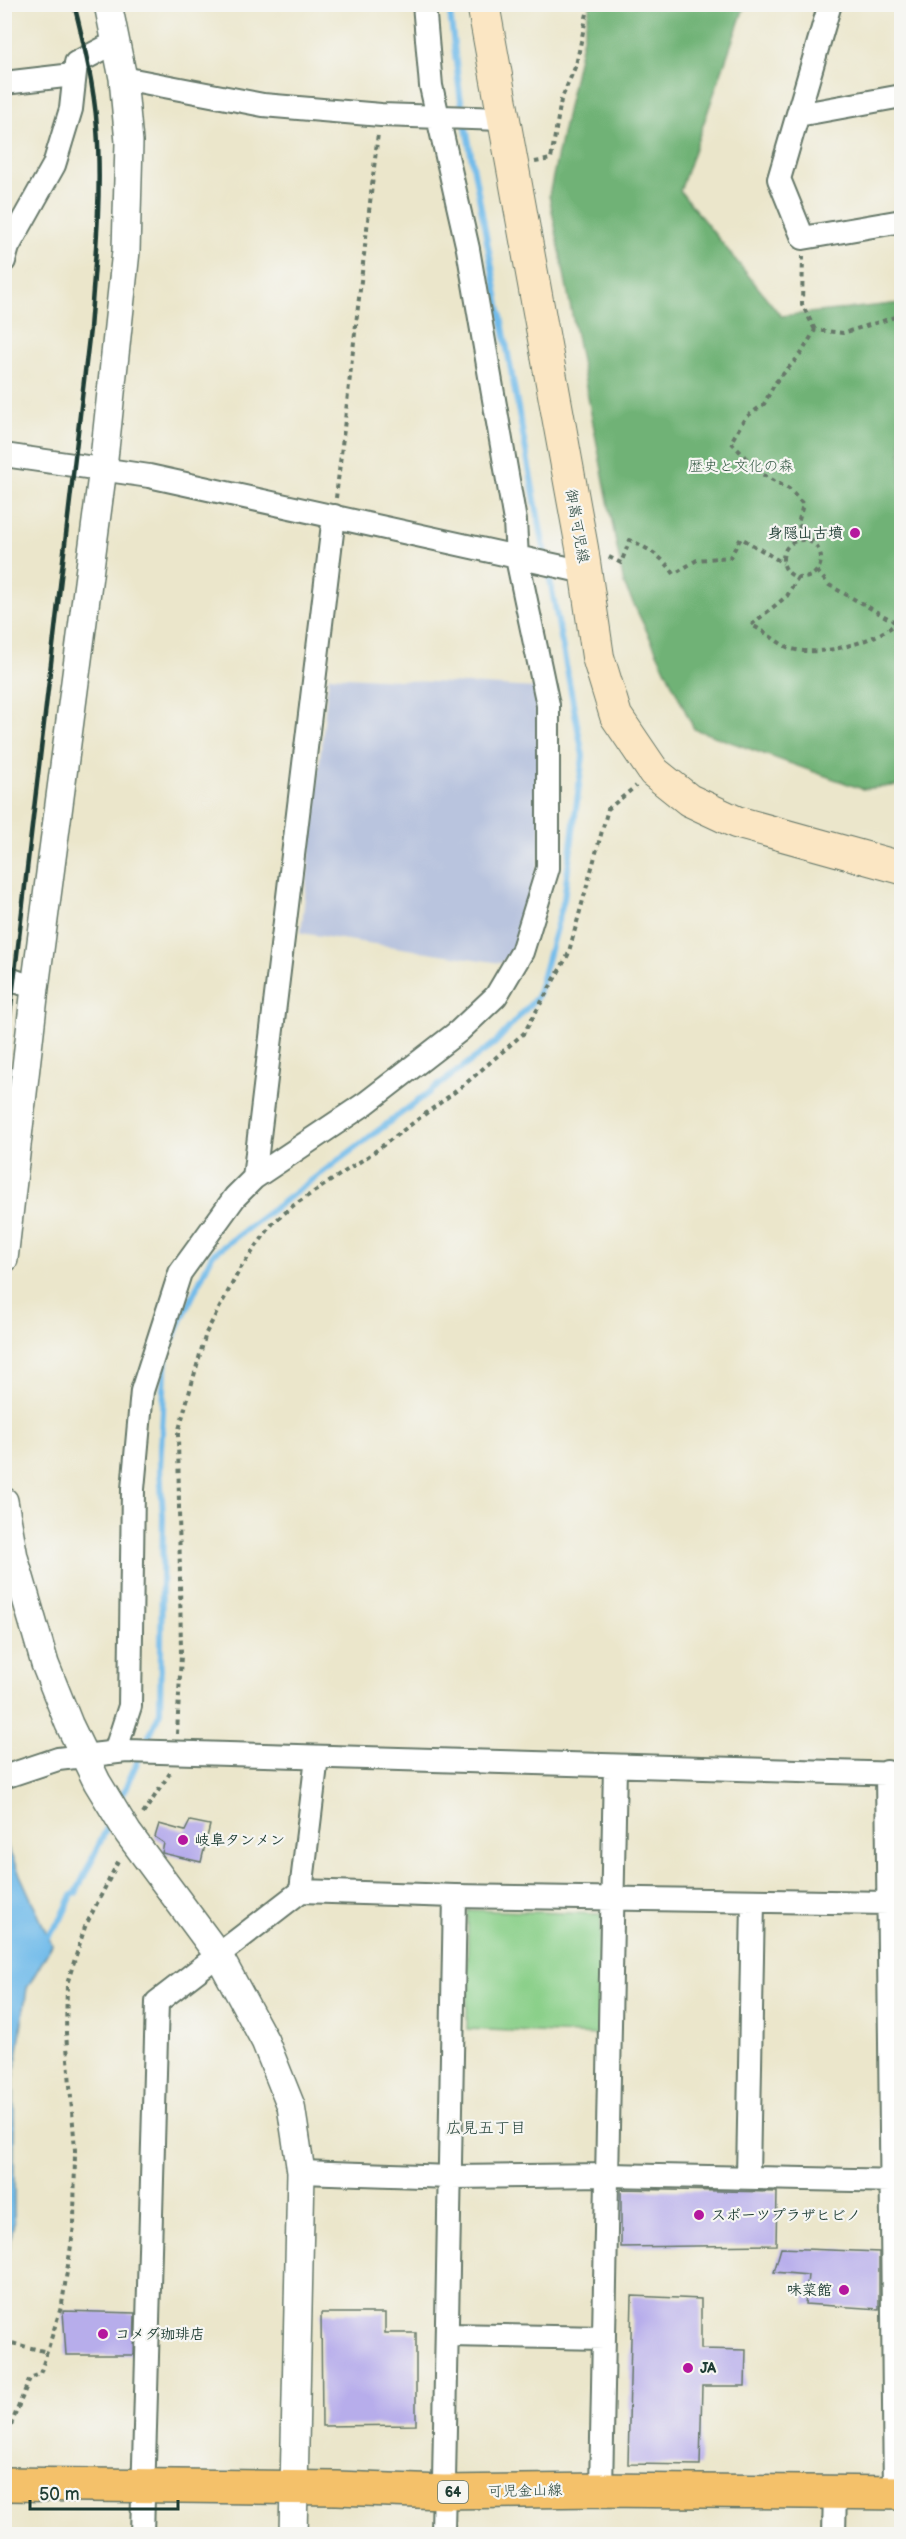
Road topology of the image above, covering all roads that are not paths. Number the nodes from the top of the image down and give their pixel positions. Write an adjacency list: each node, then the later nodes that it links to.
1 (108, 4): 5 (street)
2 (424, 4): 11 (street)
3 (483, 4): 12 (main road, 御嵩可児線)
4 (830, 4): 10 (street)
5 (116, 42): 6 (street); 7 (street)
6 (73, 75): 8 (street); 14 (street)
7 (123, 78): 11 (street); 16 (street)
8 (4, 83)
9 (902, 96): 10 (street)
10 (798, 115): 13 (street)
11 (444, 117): 12 (street); 18 (street)
12 (490, 118): 19 (main road, 御嵩可児線)
13 (902, 221)
14 (4, 261)
15 (4, 455): 16 (street)
16 (103, 468): 17 (street); 22 (street)
17 (334, 516): 18 (street); 23 (street)
18 (517, 558): 19 (street); 23 (street)
19 (583, 560): 20 (main road, 御嵩可児線)
20 (902, 868)
21 (4, 977): 22 (street)
22 (35, 988): 24 (street)
23 (254, 1179): 26 (street)
24 (4, 1259)
25 (4, 1501): 27 (street)
26 (121, 1752): 27 (street); 28 (street)
27 (85, 1756): 30 (street); 37 (street)
28 (317, 1757): 29 (street); 32 (street)
29 (615, 1766): 31 (street); 34 (street)
30 (6, 1773)
31 (894, 1773): 36 (street)
32 (301, 1891): 33 (street); 37 (street)
33 (455, 1896): 34 (street); 40 (street)
34 (612, 1899): 35 (street); 39 (street)
35 (753, 1901): 36 (street); 41 (street)
36 (888, 1903): 42 (street)
37 (219, 1956): 38 (street); 46 (street)
38 (302, 2172): 40 (street); 47 (street)
39 (608, 2175): 40 (street); 41 (street); 44 (street)
40 (451, 2177): 43 (street)
41 (748, 2177): 42 (street)
42 (897, 2181): 51 (street)
43 (447, 2335): 44 (street); 49 (street)
44 (604, 2338): 48 (street)
45 (4, 2484): 46 (main road, 可児金山線 / 64)
46 (142, 2486): 47 (main road, 可児金山線 / 64); 52 (street)
47 (294, 2488): 49 (main road, 可児金山線 / 64); 53 (street)
48 (601, 2490): 49 (main road, 可児金山線 / 64); 50 (main road, 可児金山線 / 64)
49 (443, 2492): 54 (street)
50 (835, 2492): 51 (main road, 可児金山線 / 64); 55 (street)
51 (898, 2493)
52 (142, 2535)
53 (293, 2535)
54 (443, 2535)
55 (834, 2535)

